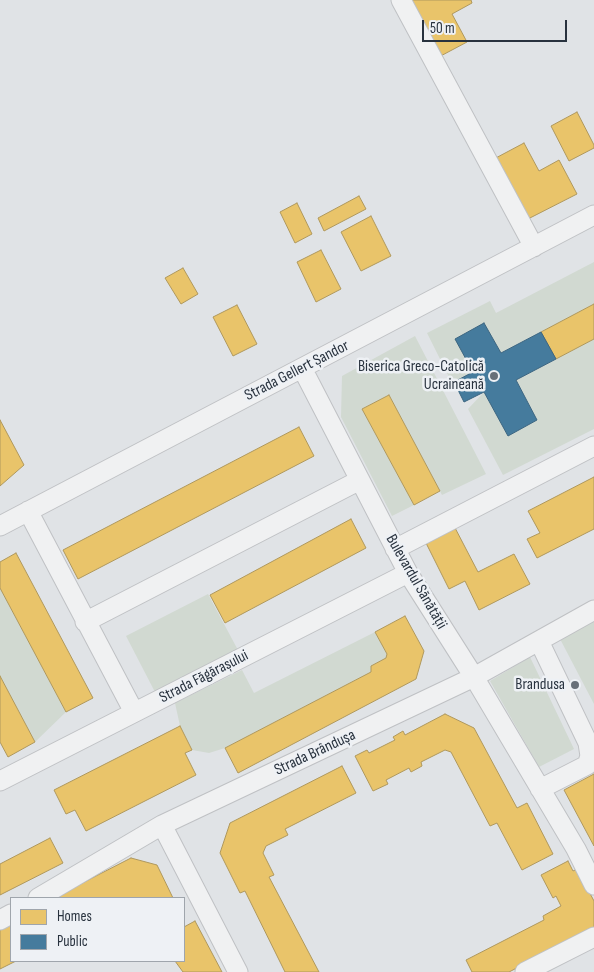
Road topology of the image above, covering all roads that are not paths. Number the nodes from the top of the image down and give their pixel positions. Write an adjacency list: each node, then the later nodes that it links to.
1 (401, 0): 3 (street)
2 (594, 215): 3 (street, Strada Gellert Șandor)
3 (534, 247): 4 (street, Strada Gellert Șandor)
4 (302, 368): 6 (street, Bulevardul Sănătății); 7 (street, Strada Gellert Șandor)
5 (594, 446): 9 (street)
6 (360, 480): 9 (street, Bulevardul Sănătății); 12 (street)
7 (28, 511): 8 (street, Strada Gellert Șandor); 12 (street)
8 (0, 526)
9 (395, 549): 10 (street, Bulevardul Sănătății)
10 (408, 573): 14 (street, Bulevardul Sănătății); 15 (street, Strada Făgărașului)
11 (594, 610): 13 (street, Strada Brândușa)
12 (85, 622): 15 (street)
13 (539, 641): 14 (street, Strada Brândușa); 17 (street)
14 (474, 677): 17 (street, Bulevardul Sănătății); 18 (street, Strada Brândușa)
15 (134, 712): 16 (street, Strada Făgărașului)
16 (0, 781)
17 (540, 789): 19 (street, Bulevardul Sănătății)
18 (162, 825): 20 (street, Strada Brândușa); 22 (street)
19 (594, 885)
20 (40, 897)
21 (594, 937): 23 (street)
22 (238, 972)
23 (525, 972)

